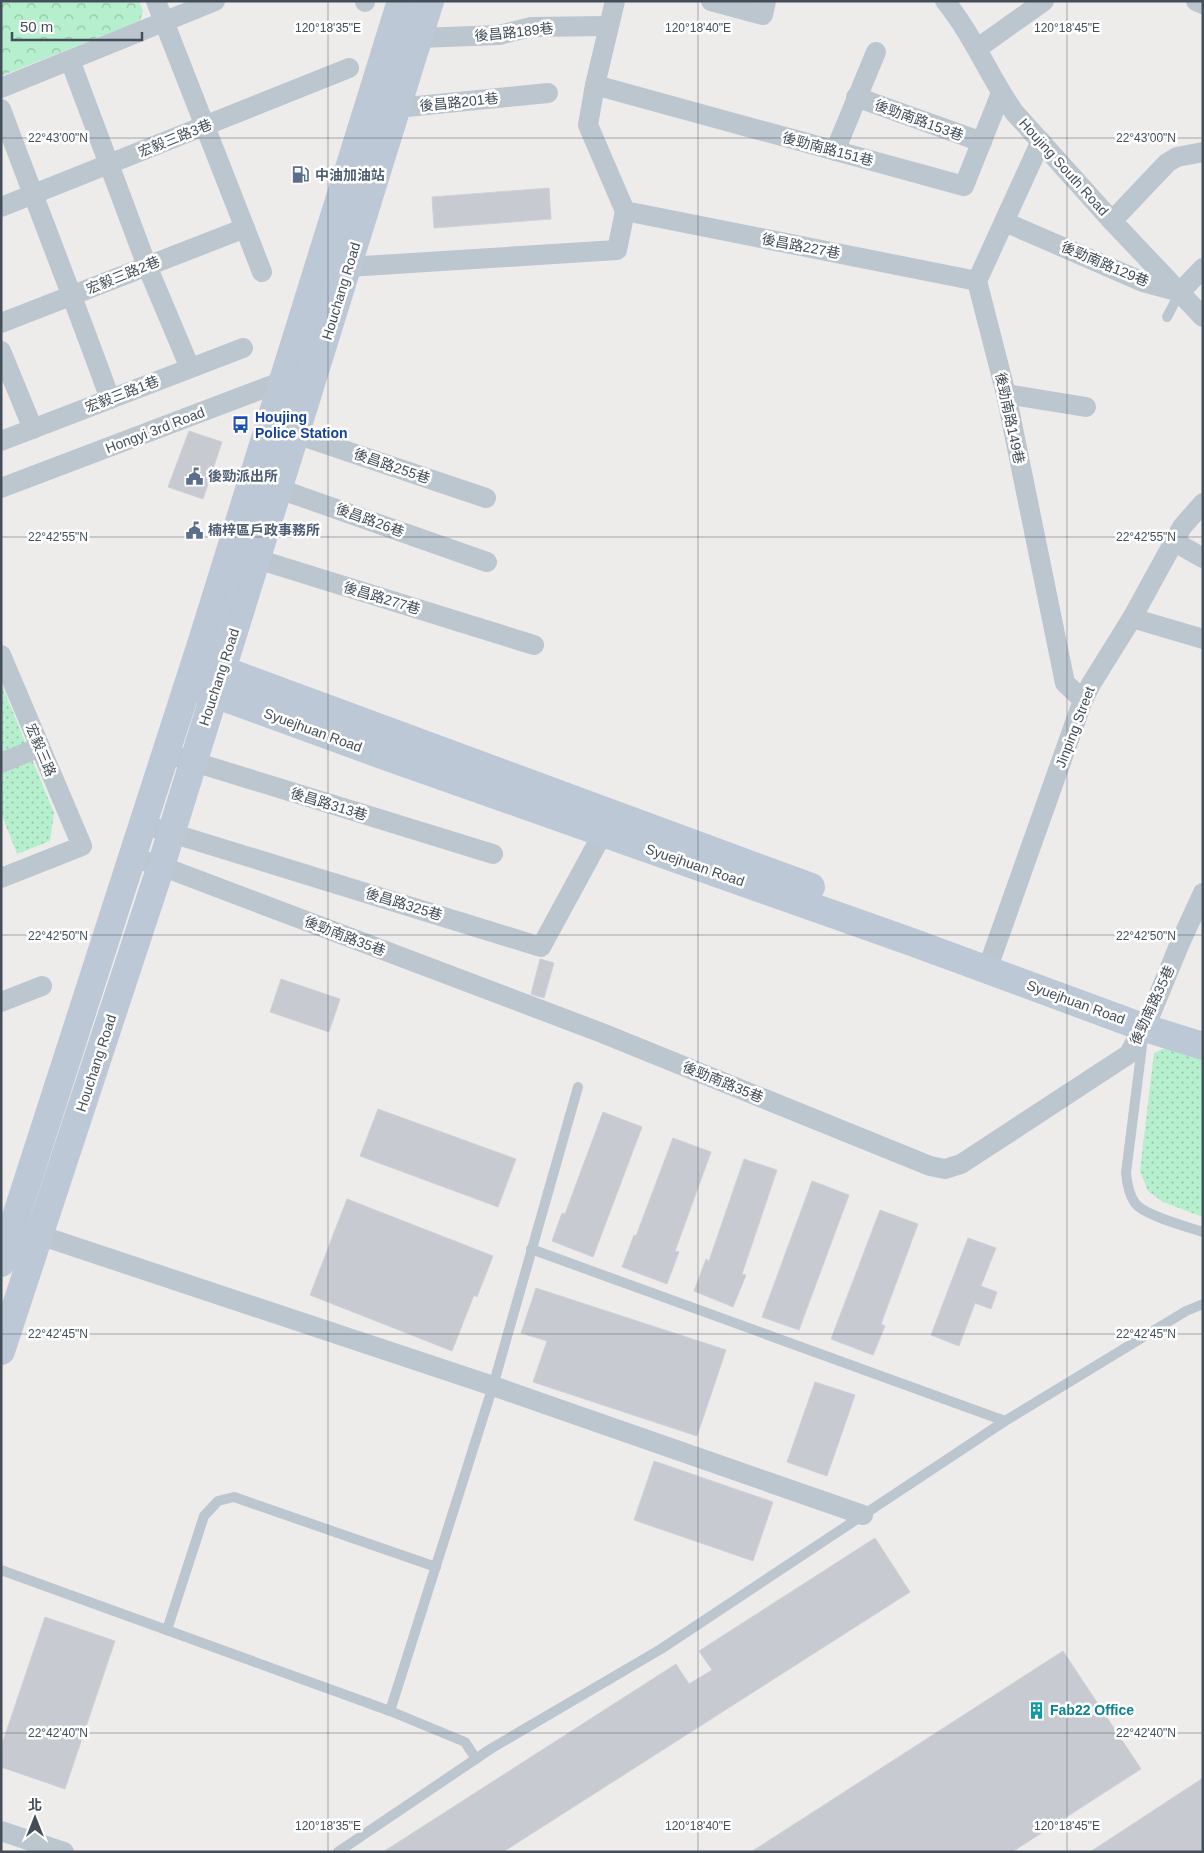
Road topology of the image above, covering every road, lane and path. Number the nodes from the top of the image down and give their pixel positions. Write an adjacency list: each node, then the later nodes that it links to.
1 (156, 1): 12 (street)
2 (216, 1): 12 (street)
3 (401, 1): 14 (street, Houchang Road)
4 (430, 1): 15 (street, Houchang Road)
5 (615, 1): 13 (street)
6 (711, 1): 11 (street)
7 (945, 1): 16 (street, Houjing South Road)
8 (1044, 1): 16 (street)
9 (1196, 1): 10 (street)
10 (1203, 4)
11 (765, 8)
12 (164, 22): 18 (street); 28 (street)
13 (608, 26): 15 (street, 後昌路189巷); 20 (street)
14 (392, 32): 15 (street, 後昌路189巷); 25 (street, Houchang Road)
15 (419, 38): 26 (street, Houchang Road)
16 (978, 48): 23 (street, Houjing South Road)
17 (876, 52): 24 (street)
18 (70, 60): 21 (street); 33 (street)
19 (349, 68): 28 (street, 宏毅三路3巷)
20 (595, 85): 31 (street, 後勁南路151巷); 36 (street)
21 (1, 88)
22 (548, 93): 26 (street, 後昌路201巷)
23 (1001, 94): 29 (street, Houjing South Road); 30 (street, 後勁南路151巷)
24 (856, 98): 30 (street, 後勁南路153巷); 31 (street)
25 (370, 102): 26 (street, 後昌路201巷); 40 (street, Houchang Road)
26 (397, 108): 42 (street, Houchang Road)
27 (1, 109): 34 (street)
28 (205, 126): 33 (street, 宏毅三路3巷); 39 (street)
29 (1041, 141): 37 (street, Houjing South Road); 38 (street)
30 (982, 142): 31 (street, 後勁南路151巷)
31 (835, 151)
32 (1203, 152): 37 (street)
33 (109, 164): 34 (street, 宏毅三路3巷); 41 (street)
34 (33, 195): 35 (street, 宏毅三路3巷); 47 (street)
35 (1, 207)
36 (625, 211): 42 (street); 45 (street, 後昌路227巷)
37 (1112, 221): 46 (street, Houjing South Road)
38 (1005, 222): 45 (street); 46 (street, 後勁南路129巷)
39 (244, 228): 41 (street, 宏毅三路2巷); 44 (street)
40 (321, 259): 42 (street); 54 (street, Houchang Road)
41 (147, 266): 47 (street, 宏毅三路2巷); 53 (street)
42 (348, 267): 55 (street, Houchang Road)
43 (1203, 268): 46 (street)
44 (262, 272)
45 (977, 281): 56 (street, 後勁南路149巷)
46 (1180, 292): 48 (lane); 49 (street, Houjing South Road)
47 (73, 295): 50 (street, 宏毅三路2巷); 57 (street)
48 (1166, 317)
49 (1203, 317)
50 (1, 323)
51 (243, 348): 53 (street, 宏毅三路1巷)
52 (1, 351): 60 (street)
53 (190, 368): 57 (street, 宏毅三路1巷)
54 (284, 381): 55 (street); 59 (street, Houchang Road); 64 (street, Hongyi 3rd Road)
55 (310, 391): 61 (street, Houchang Road)
56 (1006, 394): 58 (street); 79 (street, 後勁南路149巷)
57 (110, 399): 60 (street, 宏毅三路1巷)
58 (1086, 407)
59 (269, 427): 61 (street, 後昌路255巷); 63 (street, Houchang Road)
60 (33, 429): 62 (street, 宏毅三路1巷)
61 (296, 434): 65 (street, Houchang Road); 66 (street, 後昌路255巷)
62 (1, 441)
63 (252, 480): 65 (street, 後昌路26巷); 69 (street, Houchang Road)
64 (1, 488)
65 (280, 488): 71 (street, Houchang Road); 72 (street, 後昌路26巷)
66 (486, 498)
67 (1203, 503): 68 (street, Jinping Street)
68 (1173, 541): 70 (street); 73 (street, Jinping Street)
69 (230, 551): 71 (street, 後昌路277巷); 77 (street, Houchang Road)
70 (1203, 558)
71 (257, 559): 75 (street, 後昌路277巷); 78 (street, Houchang Road)
72 (487, 562)
73 (1132, 618): 74 (street); 79 (street, Jinping Street)
74 (1203, 639)
75 (534, 645)
76 (1, 655): 80 (street, 宏毅三路)
77 (191, 672): 78 (street, Syuejhuan Road); 81 (street, Houchang Road)
78 (218, 682): 82 (street, Houchang Road); 86 (street, Syuejhuan Road); 92 (street, Syuejhuan Road)
79 (1083, 700): 92 (street, Jinping Street)
80 (40, 747): 83 (street); 90 (street, 宏毅三路)
81 (165, 753): 82 (street, 後昌路313巷); 84 (street, Houchang Road)
82 (192, 762): 85 (street, Houchang Road); 87 (street, 後昌路313巷)
83 (1, 763)
84 (142, 824): 85 (street, 後昌路325巷); 88 (street, Houchang Road)
85 (171, 832): 86 (street, 後昌路325巷); 89 (street, Houchang Road)
86 (603, 833): 92 (street, Syuejhuan Road)
87 (493, 854)
88 (131, 857): 89 (street, 後勁南路35巷); 99 (street, Houchang Road)
89 (161, 866): 95 (street, 後勁南路35巷); 101 (street, Houchang Road)
90 (1, 878)
91 (1203, 893): 95 (street, 後勁南路35巷)
92 (990, 961): 95 (street, Syuejhuan Road)
93 (42, 986): 94 (street)
94 (1, 1002)
95 (1148, 1019): 96 (street, Syuejhuan Road); 97 (street, Syuejhuan Road); 100 (lane)
96 (1203, 1028)
97 (1203, 1046)
98 (578, 1087): 102 (lane)
99 (13, 1226): 101 (street); 103 (street, Houchang Road)
100 (1203, 1232)
101 (40, 1235): 105 (street, Houchang Road); 106 (street)
102 (531, 1249): 106 (lane); 107 (lane)
103 (1, 1262)
104 (1203, 1304): 107 (lane)
105 (1, 1351)
106 (493, 1386): 108 (street); 109 (lane)
107 (1005, 1421): 108 (lane)
108 (863, 1515): 113 (lane)
109 (436, 1567): 111 (lane); 112 (lane)
110 (1, 1570): 111 (lane)
111 (166, 1630): 112 (lane)
112 (390, 1711): 113 (lane)
113 (476, 1759): 116 (lane)
114 (1, 1831): 115 (street)
115 (64, 1852)
116 (338, 1852)

